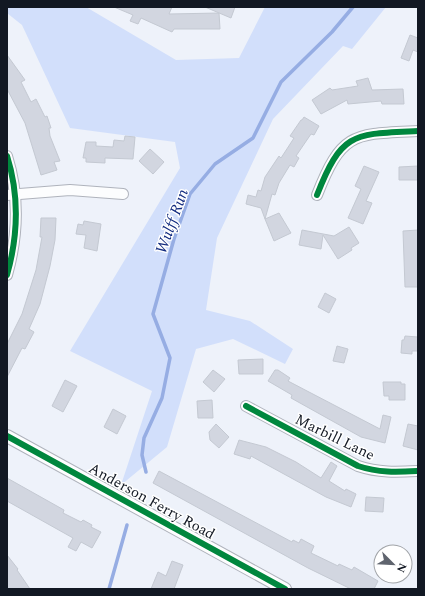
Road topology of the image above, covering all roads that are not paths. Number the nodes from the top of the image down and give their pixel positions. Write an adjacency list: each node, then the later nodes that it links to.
1 (418, 131): 5 (street)
2 (7, 156): 4 (street)
3 (122, 194): 4 (street)
4 (11, 195): 6 (street)
5 (317, 195)
6 (7, 275)
7 (246, 406): 9 (street, Marbill Lane)
8 (7, 436): 10 (street, Anderson Ferry Road)
9 (418, 471)
10 (285, 589)

